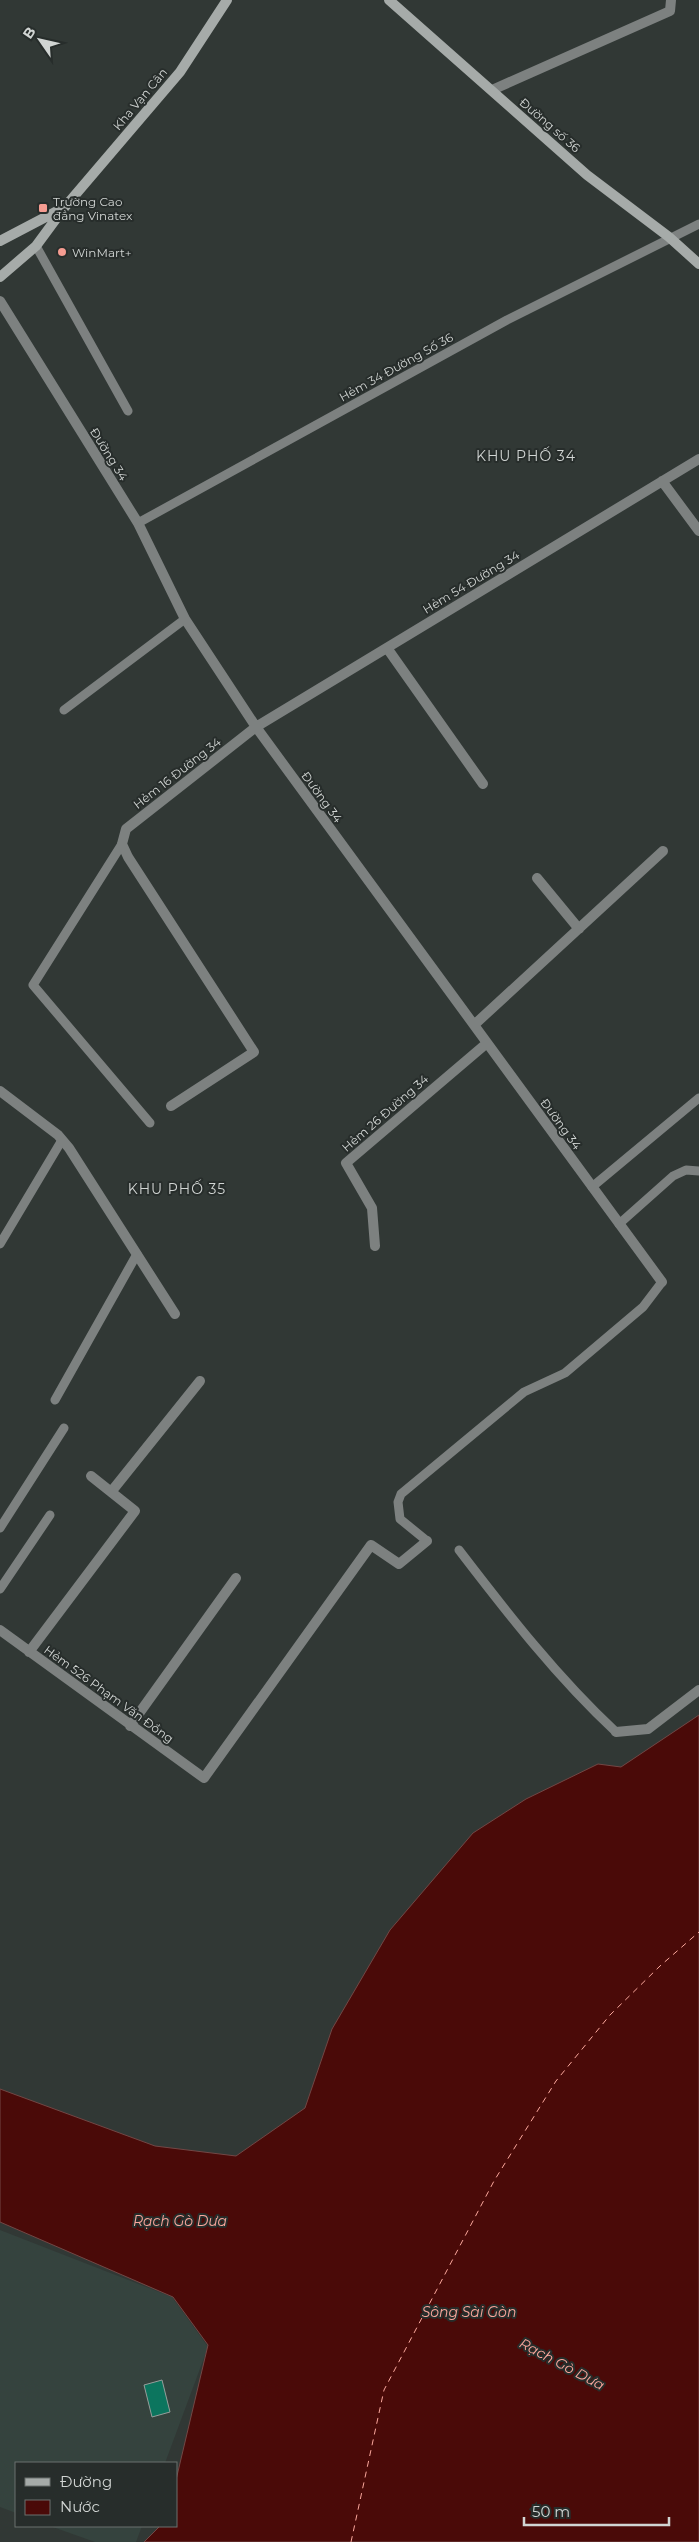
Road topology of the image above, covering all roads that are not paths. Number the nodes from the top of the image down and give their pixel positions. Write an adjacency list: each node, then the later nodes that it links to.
1 (227, 0): 5 (main road, Kha Vạn Cân)
2 (389, 0): 4 (main road, Đường số 36)
3 (671, 0): 4 (street)
4 (492, 90): 7 (main road, Đường số 36)
5 (64, 208): 8 (main road, Kha Vạn Cân); 9 (main road, Kha Vạn Cân)
6 (699, 224): 7 (lane, Hẻm 34 Đường Số 36)
7 (669, 237): 10 (main road, Đường số 36); 16 (lane, Hẻm 34 Đường Số 36)
8 (0, 241)
9 (36, 246): 11 (main road, Kha Vạn Cân); 13 (lane)
10 (699, 264)
11 (0, 277)
12 (0, 301): 16 (street, Đường 34)
13 (128, 411)
14 (699, 459): 15 (street, Hẻm 54 Đường 34)
15 (662, 481): 17 (street); 19 (street, Hẻm 54 Đường 34)
16 (138, 523): 18 (street, Đường 34)
17 (699, 531)
18 (185, 619): 20 (lane); 21 (street, Đường 34)
19 (387, 648): 21 (street, Hẻm 54 Đường 34); 22 (street)
20 (64, 710)
21 (256, 727): 23 (street, Hẻm 16 Đường 34); 27 (street, Đường 34)
22 (483, 784)
23 (122, 844): 31 (street); 32 (lane)
24 (663, 851): 26 (street)
25 (537, 878): 26 (street)
26 (578, 929): 27 (street)
27 (474, 1025): 28 (street, Đường 34)
28 (487, 1043): 35 (street, Đường 34); 38 (street, Hẻm 26 Đường 34)
29 (0, 1091): 33 (street)
30 (699, 1098): 35 (lane)
31 (171, 1106)
32 (150, 1123)
33 (62, 1140): 37 (lane); 39 (street)
34 (699, 1171): 36 (lane)
35 (592, 1187): 36 (street, Đường 34)
36 (619, 1224): 40 (street, Đường 34)
37 (0, 1244)
38 (375, 1246)
39 (137, 1254): 41 (street); 43 (lane)
40 (662, 1282): 49 (lane)
41 (175, 1314)
42 (200, 1381): 46 (street)
43 (55, 1400)
44 (64, 1428): 48 (lane)
45 (91, 1476): 46 (street)
46 (111, 1492): 54 (street)
47 (50, 1515): 52 (lane)
48 (0, 1528)
49 (427, 1541): 56 (street, Hẻm 526 Phạm Văn Đồng)
50 (458, 1550): 57 (lane)
51 (236, 1578): 56 (street)
52 (0, 1588)
53 (0, 1630): 54 (street, Hẻm 526 Phạm Văn Đồng)
54 (29, 1652): 56 (street, Hẻm 526 Phạm Văn Đồng)
55 (699, 1690): 57 (street)
56 (130, 1726)
57 (616, 1732)

